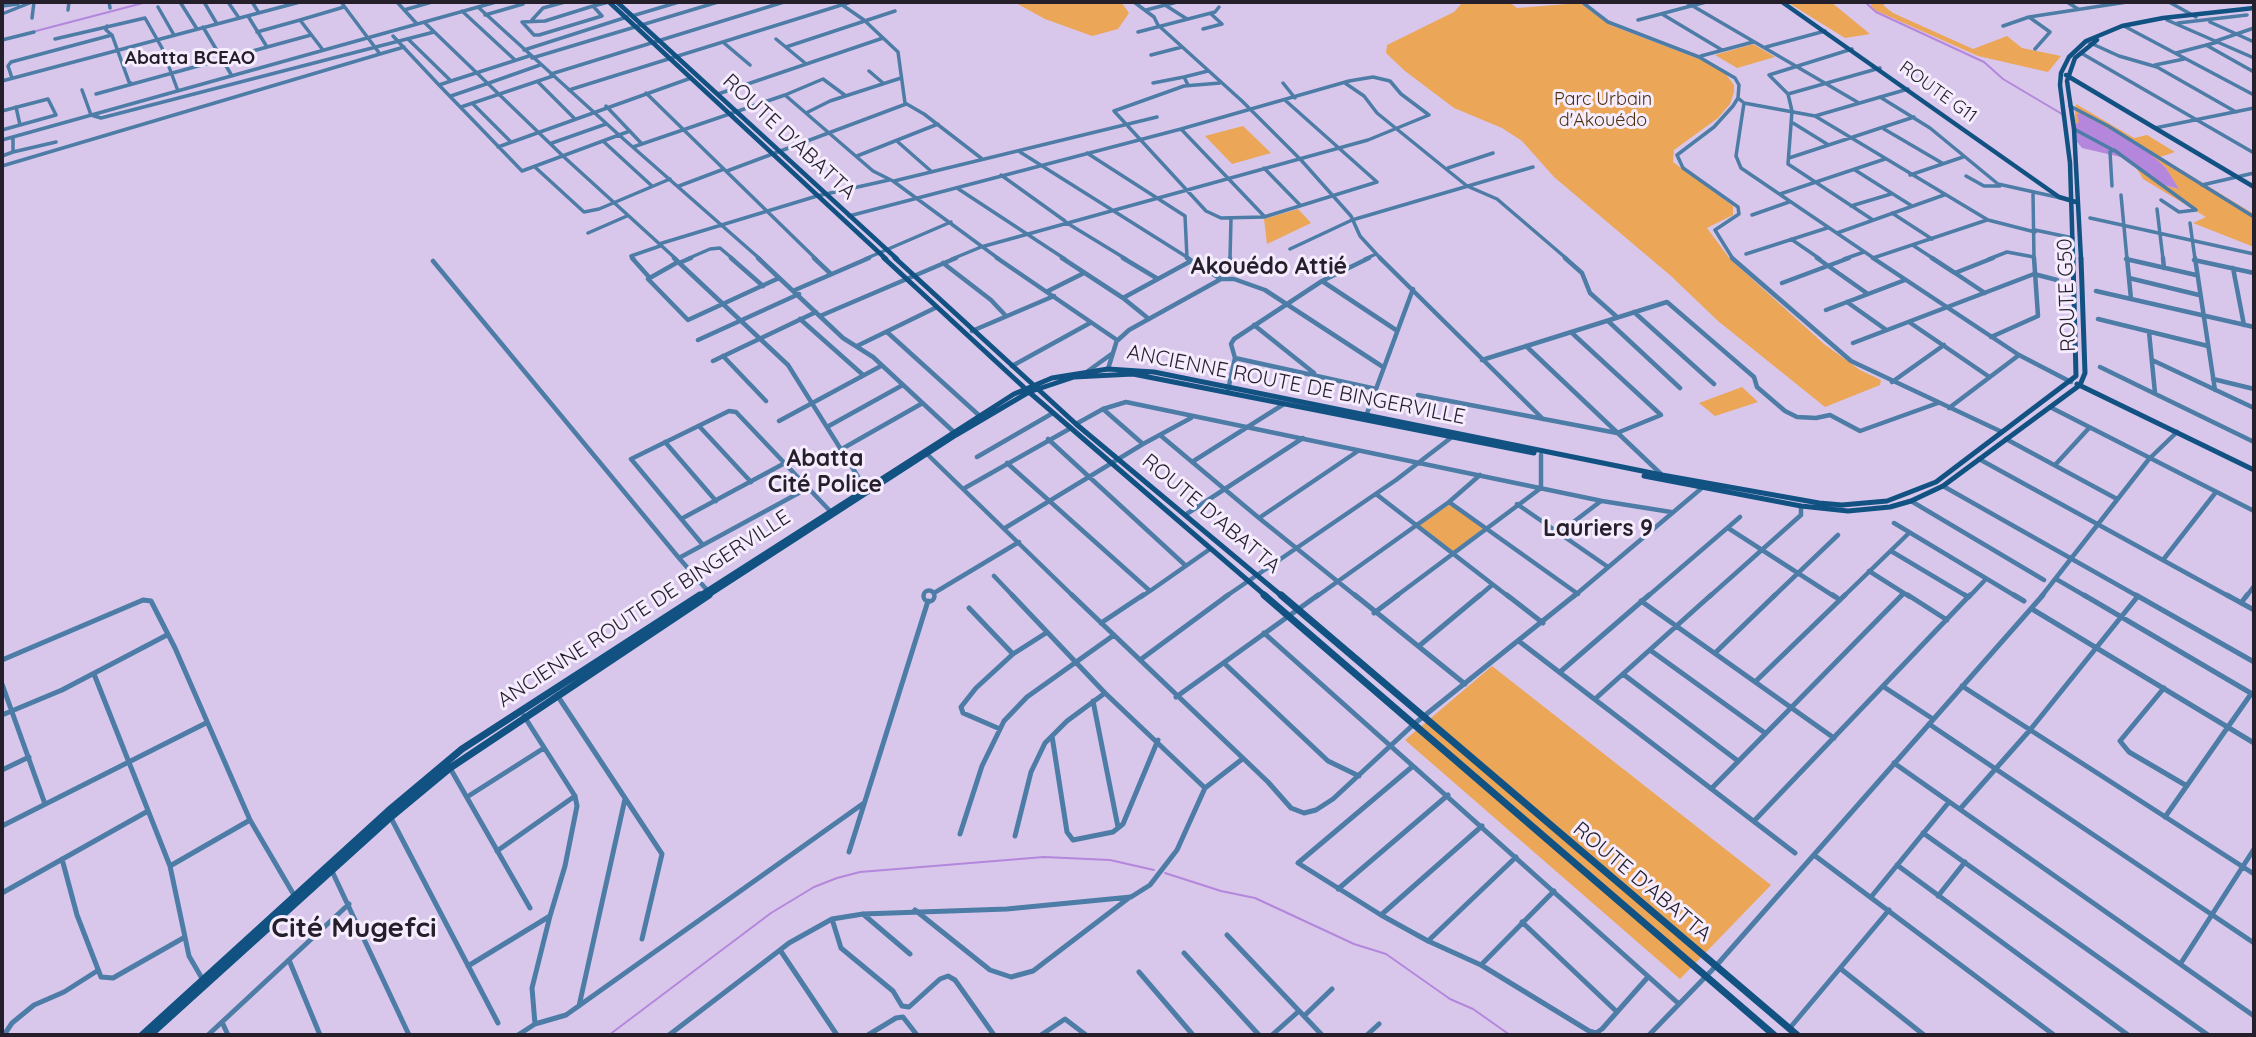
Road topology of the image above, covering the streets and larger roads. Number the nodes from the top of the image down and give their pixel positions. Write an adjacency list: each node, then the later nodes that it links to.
1 (32, 2): 34 (street); 51 (street); 62 (street)
2 (69, 2): 45 (street)
3 (109, 2): 41 (street)
4 (180, 2): 82 (street)
5 (204, 2): 73 (street)
6 (228, 2): 63 (street)
7 (252, 2): 52 (street)
8 (276, 2): 39 (street)
9 (300, 2): 39 (street)
10 (341, 2): 35 (street)
11 (397, 2): 43 (street)
12 (432, 2): 43 (street)
13 (496, 2): 40 (street)
14 (565, 2): 66 (street)
15 (609, 2): 36 (street); 58 (street, ROUTE D'ABATTA)
16 (617, 2): 58 (street, ROUTE D'ABATTA)
17 (679, 2): 58 (street)
18 (718, 2): 76 (street)
19 (784, 2): 102 (street)
20 (838, 2): 32 (street)
21 (851, 2): 32 (street)
22 (1134, 2): 46 (street)
23 (1177, 2): 33 (street)
24 (1582, 2): 126 (street)
25 (1686, 2): 37 (street)
26 (1706, 2): 37 (street)
27 (1782, 2): 84 (street, ROUTE G11)
28 (2067, 2): 44 (street)
29 (2127, 2): 44 (street)
30 (2171, 2): 59 (street)
31 (523, 4): 56 (street)
32 (843, 5): 67 (street); 104 (street)
33 (1164, 5): 46 (street); 64 (street)
34 (2, 6)
35 (344, 6): 65 (street); 94 (street)
36 (593, 6): 66 (street); 66 (street)
37 (1693, 6): 54 (street); 103 (street)
38 (158, 7): 91 (street)
39 (280, 7): 52 (street)
40 (478, 7): 49 (street); 56 (street)
41 (110, 8)
42 (1219, 8): 53 (street)
43 (404, 9): 74 (street)
44 (2079, 9): 60 (street)
45 (68, 10)
46 (1146, 10): 79 (street)
47 (2236, 10): 48 (street); 55 (street); 59 (street)
48 (2254, 10): 55 (street)
49 (463, 11): 71 (street); 131 (street)
50 (895, 11): 67 (street)
51 (2, 13)
52 (259, 13): 57 (street)
53 (1211, 13): 64 (street); 83 (street)
54 (1662, 14): 68 (street); 120 (street)
55 (2244, 14): 59 (street); 61 (street); 70 (street)
56 (485, 15): 119 (street)
57 (248, 16): 63 (street); 86 (street)
58 (630, 16): 76 (street, ROUTE D'ABATTA); 119 (street)
59 (2196, 16): 69 (street); 80 (street)
60 (2029, 17): 77 (street); 116 (street)
61 (2254, 17)
62 (32, 18)
63 (239, 18): 73 (street)
64 (1187, 19): 79 (street)
65 (300, 20): 86 (street); 92 (street)
66 (531, 20)
67 (864, 20): 96 (street); 112 (street)
68 (1638, 20)
69 (2167, 20): 72 (street); 80 (street)
70 (2208, 21): 72 (street); 89 (street)
71 (424, 22): 74 (street); 87 (street)
72 (2176, 23): 106 (street)
73 (217, 24): 78 (street)
74 (417, 24): 94 (street)
75 (107, 26): 90 (street); 97 (street); 98 (street)
76 (639, 26): 102 (street, ROUTE D'ABATTA); 125 (street)
77 (2003, 26)
78 (203, 27): 82 (street); 130 (street)
79 (1160, 27): 88 (street); 113 (street)
80 (2126, 27): 105 (street); 122 (street)
81 (2254, 28): 89 (street)
82 (197, 29): 91 (street)
83 (1203, 29)
84 (1826, 31): 114 (street); 115 (street, ROUTE G11)
85 (34, 32): 100 (street)
86 (257, 32): 109 (street)
87 (434, 32): 95 (street); 140 (street)
88 (1138, 32)
89 (2236, 34): 106 (street); 107 (street)
90 (112, 35): 117 (street); 148 (street)
91 (174, 35): 98 (street)
92 (311, 35): 109 (street); 118 (street)
93 (393, 36): 101 (street)
94 (369, 37): 110 (street); 118 (street)
95 (408, 38): 101 (street); 152 (street)
96 (883, 38): 132 (street); 150 (street)
97 (55, 39)
98 (158, 39): 117 (street); 142 (street)
99 (776, 39): 112 (street)
100 (2, 40)
101 (399, 41): 110 (street); 111 (street)
102 (655, 41): 127 (street, ROUTE D'ABATTA); 144 (street)
103 (1754, 41): 114 (street); 120 (street)
104 (723, 42): 127 (street); 134 (street)
105 (2088, 42): 121 (street); 135 (street); 143 (street)
106 (2217, 42): 108 (street); 129 (street)
107 (2254, 42)
108 (2206, 46): 122 (street); 141 (street)
109 (267, 47): 130 (street)
110 (374, 47): 123 (street); 198 (street)
111 (404, 47): 123 (street); 162 (street)
112 (786, 47): 132 (street)
113 (1183, 47): 124 (street); 139 (street)
114 (1765, 48): 136 (street)
115 (1852, 49): 136 (street); 137 (street, ROUTE G11)
116 (2035, 49)
117 (116, 50): 148 (street); 154 (street)
118 (323, 50): 146 (street)
119 (523, 50): 125 (street)
120 (1722, 50): 126 (street)
121 (2080, 52): 145 (street); 203 (street)
122 (2175, 53): 128 (street)
123 (380, 54): 251 (street)
124 (1151, 55)
125 (531, 57): 131 (street); 133 (street)
126 (1699, 57): 179 (street)
127 (674, 58): 149 (street, ROUTE D'ABATTA); 166 (street); 171 (street, ROUTE D'ABATTA)
128 (2185, 58): 135 (street); 174 (street)
129 (2254, 58)
130 (223, 59): 142 (street); 146 (street)
131 (515, 60): 140 (street)
132 (804, 63): 171 (street)
133 (540, 65): 144 (street); 155 (street)
134 (750, 65)
135 (2153, 65): 195 (street)
136 (1796, 66): 160 (street); 172 (street)
137 (1880, 68): 160 (street); 164 (street, ROUTE G11)
138 (869, 71): 161 (street)
139 (1209, 71): 147 (street); 157 (street)
140 (477, 72): 152 (street); 155 (street)
141 (2254, 72)
142 (172, 73): 154 (street); 167 (street)
143 (2061, 73): 145 (street); 290 (street)
144 (552, 75): 153 (street); 166 (street)
145 (2068, 75): 186 (street); 212 (street)
146 (232, 76): 167 (street)
147 (1184, 77): 156 (street); 163 (street)
148 (12, 78): 151 (street)
149 (691, 78): 168 (street); 196 (street, ROUTE D'ABATTA)
150 (901, 78): 161 (street); 184 (street)
151 (2, 81)
152 (451, 81): 162 (street)
153 (537, 81): 170 (street); 202 (street)
154 (134, 83): 169 (street)
155 (489, 83): 170 (street); 175 (street)
156 (1153, 83)
157 (1220, 83): 163 (street); 190 (street)
158 (1283, 83): 178 (street)
159 (1345, 83): 178 (street); 210 (street); 210 (street)
160 (1826, 83): 172 (street); 183 (street)
161 (883, 84): 176 (street)
162 (439, 85): 175 (street)
163 (1188, 85): 209 (street)
164 (1909, 89): 177 (street); 285 (street, ROUTE G11)
165 (82, 90): 198 (street)
166 (569, 90): 192 (street)
167 (178, 91): 198 (street)
168 (646, 93): 185 (street); 215 (street)
169 (96, 94)
170 (501, 94): 181 (street); 216 (street)
171 (718, 94): 193 (street, ROUTE D'ABATTA)
172 (1788, 94): 194 (street)
173 (785, 95): 176 (street); 193 (street); 197 (street)
174 (2254, 95)
175 (451, 96): 188 (street)
176 (846, 96): 197 (street)
177 (1880, 97): 183 (street); 201 (street)
178 (1295, 98): 180 (street)
179 (1738, 98): 182 (street); 425 (street)
180 (1286, 101): 190 (street); 233 (street)
181 (472, 103): 188 (street); 225 (street)
182 (1744, 103): 194 (street); 281 (street)
183 (1859, 103): 199 (street)
184 (906, 104): 206 (street); 219 (street)
185 (606, 106): 192 (street); 217 (street)
186 (2070, 106): 207 (street); 268 (street)
187 (16, 107): 191 (street); 208 (street); 208 (street)
188 (461, 107): 231 (street)
189 (2254, 108): 195 (street)
190 (1251, 110): 213 (street); 246 (street)
191 (2, 111)
192 (593, 111): 202 (street); 205 (street)
193 (736, 111): 196 (street); 237 (street, ROUTE D'ABATTA)
194 (1791, 111): 199 (street); 204 (street)
195 (2236, 112): 203 (street)
196 (727, 113): 215 (street); 237 (street, ROUTE D'ABATTA)
197 (806, 113): 219 (street)
198 (92, 115): 220 (street)
199 (1815, 116): 221 (street)
200 (1157, 117): 209 (street)
201 (1915, 117): 211 (street); 244 (street)
202 (575, 119): 216 (street)
203 (2198, 120): 212 (street); 240 (street)
204 (1792, 123): 230 (street); 247 (street)
205 (606, 124): 218 (street); 228 (street)
206 (938, 124): 227 (street); 245 (street)
207 (2073, 124): 234 (street); 290 (street)
208 (20, 125): 214 (street)
209 (1125, 125): 222 (street); 236 (street)
210 (1398, 127): 233 (street); 255 (street)
211 (1883, 128): 221 (street); 249 (street)
212 (2155, 128): 264 (street)
213 (1181, 129): 222 (street); 263 (street)
214 (2, 130)
215 (682, 130): 229 (street); 256 (street)
216 (540, 131): 225 (street); 228 (street)
217 (630, 131): 218 (street); 229 (street)
218 (619, 135): 226 (street); 232 (street)
219 (829, 135): 237 (street); 242 (street)
220 (13, 137): 223 (street); 235 (street)
221 (1851, 138): 230 (street); 248 (street)
222 (1140, 139): 238 (street); 276 (street)
223 (2, 140)
224 (56, 142): 235 (street)
225 (511, 142): 231 (street)
226 (603, 142): 243 (street); 269 (street)
227 (898, 142): 242 (street); 258 (street)
228 (552, 143): 243 (street)
229 (642, 144): 232 (street)
230 (1827, 145): 247 (street)
231 (498, 147): 253 (street)
232 (633, 148): 265 (street)
233 (1339, 148): 246 (street); 280 (street)
234 (2113, 150): 273 (street); 287 (street)
235 (13, 152): 241 (street)
236 (1019, 152): 245 (street); 250 (street)
237 (775, 153): 256 (street); 279 (street, ROUTE D'ABATTA)
238 (1086, 153): 250 (street); 284 (street)
239 (1493, 153): 255 (street)
240 (2254, 153)
241 (2, 156)
242 (857, 156): 266 (street)
243 (564, 157): 253 (street); 288 (street)
244 (1964, 157): 249 (street); 272 (street)
245 (982, 158): 258 (street)
246 (1297, 158): 254 (street); 280 (street)
247 (1788, 158): 267 (street)
248 (1885, 159): 257 (street); 261 (street)
249 (1942, 163): 261 (street)
250 (1039, 165): 260 (street); 294 (street)
251 (2, 166)
252 (1533, 167): 271 (street)
253 (536, 168): 288 (street)
254 (1265, 168): 263 (street); 291 (street)
255 (1447, 169): 271 (street)
256 (726, 170): 270 (street); 296 (street)
257 (1854, 170): 267 (street); 277 (street)
258 (932, 173): 266 (street)
259 (2254, 173): 264 (street)
260 (1001, 175): 275 (street); 309 (street)
261 (1910, 175): 282 (street)
262 (1966, 176): 272 (street)
263 (1226, 177): 276 (street); 301 (street)
264 (2237, 177): 268 (street); 274 (street)
265 (670, 179): 269 (street); 270 (street)
266 (892, 181): 279 (street); 286 (street)
267 (1815, 183): 281 (street); 292 (street)
268 (2201, 185): 302 (street)
269 (652, 186): 288 (street)
270 (679, 186): 311 (street)
271 (1467, 186): 305 (street); 381 (street)
272 (2001, 186): 278 (street)
273 (2112, 186)
274 (2254, 187)
275 (957, 188): 286 (street); 318 (street)
276 (1187, 190): 284 (street); 304 (street)
277 (1892, 194): 292 (street); 293 (street)
278 (2033, 194): 285 (street); 314 (street)
279 (821, 195): 296 (street); 300 (street, ROUTE D'ABATTA); 328 (street, ROUTE D'ABATTA)
280 (1332, 195): 291 (street); 305 (street)
281 (1779, 195): 289 (street)
282 (1945, 195): 293 (street); 307 (street)
283 (2121, 195): 312 (street)
284 (1158, 198): 294 (street); 334 (street)
285 (2062, 198): 290 (street, ROUTE G11)
286 (918, 199): 300 (street); 308 (street)
287 (2161, 200)
288 (615, 201): 299 (street)
289 (1790, 202): 298 (street); 313 (street)
290 (2075, 202): 319 (street, ROUTE G50); 428 (street, ROUTE G50)
291 (1300, 205): 301 (street)
292 (1851, 206): 306 (street)
293 (1912, 206): 297 (street)
294 (1112, 209): 309 (street); 334 (street)
295 (2157, 209): 317 (street)
296 (768, 212): 311 (street); 346 (street)
297 (1892, 213): 306 (street); 321 (street)
298 (1752, 215)
299 (627, 216): 315 (street); 323 (street)
300 (848, 216): 328 (street, ROUTE D'ABATTA)
301 (1264, 217): 304 (street)
302 (2254, 217)
303 (2090, 218): 312 (street)
304 (1231, 219): 352 (street)
305 (1352, 220): 326 (street); 330 (street)
306 (1872, 220): 316 (street)
307 (1988, 220): 314 (street); 321 (street)
308 (951, 222): 325 (street); 328 (street)
309 (1067, 222): 318 (street); 354 (street)
310 (2190, 223): 322 (street)
311 (722, 225): 323 (street); 351 (street)
312 (2123, 225): 317 (street); 335 (street)
313 (1828, 227): 316 (street); 320 (street)
314 (2035, 231): 319 (street); 332 (street)
315 (588, 233)
316 (1836, 233): 329 (street)
317 (2160, 233): 322 (street); 341 (street)
318 (1025, 234): 325 (street); 343 (street)
319 (2073, 238): 426 (street, ROUTE G50)
320 (1791, 239): 331 (street); 340 (street)
321 (1933, 239): 324 (street)
322 (2192, 240): 327 (street); 336 (street)
323 (660, 244): 338 (street); 349 (street)
324 (1914, 246): 333 (street); 344 (street)
325 (981, 247): 339 (street); 361 (street)
326 (1290, 248)
327 (2253, 251)
328 (882, 252): 346 (street); 350 (street, ROUTE D'ABATTA)
329 (1864, 252): 333 (street); 340 (street)
330 (1376, 254): 357 (street); 360 (street)
331 (1746, 254)
332 (2034, 257): 344 (street); 347 (street)
333 (1873, 258): 355 (street)
334 (1190, 259): 352 (street); 354 (street)
335 (2126, 259): 341 (street); 353 (street)
336 (2194, 260): 342 (street); 348 (street)
337 (433, 261): 527 (street)
338 (678, 262): 349 (street); 359 (street); 372 (street)
339 (943, 263): 350 (street); 380 (street)
340 (1828, 266): 358 (street); 365 (street)
341 (2164, 268): 348 (street)
342 (2233, 268): 345 (street); 390 (street)
343 (1085, 273): 361 (street); 368 (street)
344 (1955, 273): 364 (street)
345 (2254, 273)
346 (831, 274): 363 (street)
347 (2034, 274): 356 (street); 364 (street); 399 (street)
348 (2196, 275): 366 (street)
349 (649, 276): 372 (street)
350 (909, 277): 373 (street, ROUTE D'ABATTA); 379 (street); 394 (street, ROUTE D'ABATTA)
351 (779, 278): 359 (street); 363 (street)
352 (1220, 278): 371 (street); 383 (street)
353 (2128, 278): 366 (street); 369 (street)
354 (1158, 279): 368 (street)
355 (1905, 280): 365 (street); 374 (street)
356 (2057, 280)
357 (1322, 281): 371 (street); 393 (street)
358 (1782, 283)
359 (763, 286): 372 (street)
360 (1413, 289): 393 (street); 412 (street)
361 (1047, 291): 367 (street)
362 (2096, 291): 369 (street)
363 (797, 292): 376 (street); 385 (street)
364 (1985, 293): 374 (street)
365 (1868, 294): 370 (street)
366 (2199, 295): 378 (street)
367 (1054, 296): 380 (street); 388 (street)
368 (1123, 298): 383 (street)
369 (2131, 299): 378 (street)
370 (1847, 302): 375 (street); 392 (street)
371 (1287, 303): 389 (street); 417 (street)
372 (723, 304): 385 (street)
373 (937, 307): 395 (street); 398 (street, ROUTE D'ABATTA)
374 (1946, 308): 387 (street); 399 (street)
375 (1826, 310)
376 (816, 312): 379 (street); 382 (street)
377 (1633, 312): 381 (street); 427 (street); 440 (street)
378 (2203, 315): 390 (street); 407 (street)
379 (820, 316): 405 (street)
380 (1006, 316): 394 (street)
381 (1617, 317): 386 (street)
382 (800, 319): 400 (street); 422 (street)
383 (1149, 319): 402 (street)
384 (2098, 319): 396 (street)
385 (740, 321): 400 (street); 401 (street)
386 (1608, 321): 397 (street); 431 (street)
387 (1908, 322): 392 (street); 404 (street)
388 (1090, 323): 402 (street); 416 (street)
389 (1254, 325): 411 (street); 421 (street)
390 (2244, 325): 391 (street)
391 (2254, 327)
392 (1886, 329): 403 (street)
393 (1396, 330): 417 (street)
394 (973, 331): 398 (street); 416 (street, ROUTE D'ABATTA)
395 (887, 332): 405 (street); 448 (street)
396 (2149, 332): 407 (street); 413 (street)
397 (1572, 333): 406 (street); 460 (street)
398 (965, 334): 430 (street, ROUTE D'ABATTA)
399 (1991, 337): 409 (street)
400 (760, 339): 410 (street); 439 (street)
401 (698, 340)
402 (1117, 340): 408 (street)
403 (1853, 343)
404 (1944, 345): 423 (street); 425 (street)
405 (857, 346): 415 (street)
406 (1526, 346): 412 (street); 460 (street)
407 (2208, 346): 424 (street)
408 (1113, 353): 419 (street); 420 (street)
409 (2019, 355): 423 (street); 426 (street)
410 (723, 356): 414 (street); 438 (street)
411 (1235, 358): 421 (street); 433 (street)
412 (1482, 360): 451 (street)
413 (2152, 360): 434 (street); 436 (street)
414 (713, 361)
415 (881, 366): 422 (street); 429 (street)
416 (1012, 366): 430 (street, ROUTE D'ABATTA)
417 (1382, 367): 432 (street)
418 (2100, 367): 436 (street)
419 (1108, 369): 420 (street, ANCIENNE ROUTE DE BINGERVILLE); 433 (street, ANCIENNE ROUTE DE BINGERVILLE)
420 (1088, 371): 430 (street, ANCIENNE ROUTE DE BINGERVILLE)
421 (1314, 373): 432 (street)
422 (862, 374): 439 (street)
423 (1988, 376): 444 (street)
424 (2213, 379): 434 (street); 435 (street)
425 (1892, 382): 440 (street)
426 (2072, 382): 428 (street); 463 (street, ANCIENNE ROUTE DE BINGERVILLE)
427 (1714, 384)
428 (2080, 385): 443 (street, ANCIENNE ROUTE DE BINGERVILLE); 458 (street)
429 (901, 386): 441 (street); 455 (street)
430 (1031, 388): 433 (street, ANCIENNE ROUTE DE BINGERVILLE); 447 (street, ROUTE D'ABATTA); 448 (street, ANCIENNE ROUTE DE BINGERVILLE); 454 (street, ROUTE D'ABATTA)
431 (1679, 388)
432 (1376, 389): 450 (street)
433 (1228, 390): 442 (street, ANCIENNE ROUTE DE BINGERVILLE); 450 (street, ANCIENNE ROUTE DE BINGERVILLE)
434 (2215, 390): 445 (street)
435 (2254, 390)
436 (2155, 394): 467 (street)
437 (1418, 395): 451 (street)
438 (766, 401)
439 (813, 402): 452 (street); 455 (street)
440 (1938, 403): 444 (street)
441 (921, 404): 459 (street); 469 (street)
442 (1284, 404): 450 (street, ANCIENNE ROUTE DE BINGERVILLE); 457 (street)
443 (2050, 407): 456 (street); 463 (street, ANCIENNE ROUTE DE BINGERVILLE)
444 (1949, 408): 463 (street)
445 (2254, 408)
446 (1103, 410): 449 (street); 454 (street); 468 (street)
447 (1054, 413): 454 (street, ROUTE D'ABATTA); 473 (street)
448 (981, 417): 459 (street, ANCIENNE ROUTE DE BINGERVILLE)
449 (1192, 417): 457 (street); 461 (street)
450 (1365, 418): 462 (street, ANCIENNE ROUTE DE BINGERVILLE)
451 (1543, 419): 460 (street)
452 (779, 421)
453 (699, 426): 466 (street); 478 (street); 486 (street)
454 (1073, 426): 465 (street); 476 (street, ROUTE D'ABATTA)
455 (827, 427): 469 (street)
456 (2089, 428): 475 (street); 481 (street)
457 (1247, 429): 464 (street); 477 (street)
458 (2178, 432): 475 (street); 482 (street)
459 (955, 433): 471 (street, ANCIENNE ROUTE DE BINGERVILLE); 491 (street, ANCIENNE ROUTE DE BINGERVILLE)
460 (1617, 433): 484 (street)
461 (1160, 435): 468 (street); 477 (street)
462 (1454, 435): 472 (street, ANCIENNE ROUTE DE BINGERVILLE); 480 (street); 484 (street, ANCIENNE ROUTE DE BINGERVILLE)
463 (2004, 436): 474 (street, ANCIENNE ROUTE DE BINGERVILLE); 481 (street); 487 (street, ANCIENNE ROUTE DE BINGERVILLE)
464 (1303, 438): 470 (street); 493 (street)
465 (1048, 439): 479 (street); 485 (street)
466 (665, 442): 498 (street); 510 (street)
467 (2254, 442)
468 (1143, 444): 476 (street)
469 (840, 450): 491 (street)
470 (1359, 450): 480 (street); 509 (street)
471 (927, 454): 491 (street, ANCIENNE ROUTE DE BINGERVILLE); 492 (street)
472 (1541, 455): 487 (street, ANCIENNE ROUTE DE BINGERVILLE); 490 (street)
473 (977, 457)
474 (1979, 459): 488 (street, ANCIENNE ROUTE DE BINGERVILLE); 512 (street)
475 (2149, 459): 494 (street); 496 (street)
476 (1115, 461): 485 (street); 507 (street, ROUTE D'ABATTA); 522 (street, ROUTE D'ABATTA)
477 (1192, 462): 493 (street)
478 (785, 463): 486 (street); 489 (street)
479 (1007, 463): 492 (street); 497 (street)
480 (1419, 463): 483 (street); 495 (street)
481 (2055, 465): 496 (street)
482 (2253, 467)
483 (1481, 474): 490 (street); 501 (street)
484 (1662, 475): 487 (street, ANCIENNE ROUTE DE BINGERVILLE)
485 (1088, 478): 497 (street); 530 (street)
486 (751, 482): 498 (street)
487 (1703, 485): 503 (street, ANCIENNE ROUTE DE BINGERVILLE); 505 (street)
488 (1943, 486): 500 (street, ANCIENNE ROUTE DE BINGERVILLE); 528 (street)
489 (808, 488): 506 (street); 521 (street)
490 (1541, 488): 499 (street); 502 (street)
491 (866, 489): 506 (street, ANCIENNE ROUTE DE BINGERVILLE)
492 (963, 489): 514 (street)
493 (1224, 490): 507 (street); 509 (street)
494 (2216, 492): 504 (street); 529 (street)
495 (1376, 494): 513 (street); 523 (street)
496 (2117, 499): 512 (street)
497 (1049, 500): 514 (street); 544 (street)
498 (716, 501): 510 (street)
499 (1602, 501): 505 (street); 517 (street)
500 (1911, 501): 503 (street, ANCIENNE ROUTE DE BINGERVILLE); 538 (street)
501 (1449, 502): 513 (street); 515 (street)
502 (1517, 504): 515 (street); 517 (street)
503 (1801, 506): 524 (street)
504 (2254, 511)
505 (1672, 512): 531 (street)
506 (831, 513): 543 (street, ANCIENNE ROUTE DE BINGERVILLE); 591 (street, ANCIENNE ROUTE DE BINGERVILLE)
507 (1185, 515): 534 (street, ROUTE D'ABATTA)
508 (1740, 517): 516 (street)
509 (1259, 518): 523 (street)
510 (681, 519): 521 (street)
511 (1894, 523): 518 (street)
512 (2096, 524): 528 (street); 529 (street)
513 (1415, 525): 526 (street); 540 (street)
514 (1005, 528): 520 (street)
515 (1487, 528): 526 (street); 547 (street)
516 (1728, 528): 524 (street); 552 (street)
517 (1559, 533): 531 (street)
518 (1909, 533): 525 (street); 536 (street)
519 (1838, 535): 533 (street)
520 (1018, 542): 545 (street); 564 (street)
521 (703, 545): 527 (street)
522 (1210, 549): 530 (street); 539 (street, ROUTE D'ABATTA)
523 (1297, 549): 534 (street); 540 (street)
524 (1762, 550): 533 (street); 565 (street)
525 (1891, 550): 532 (street); 549 (street)
526 (1453, 555): 541 (street); 559 (street)
527 (679, 558): 543 (street)
528 (2072, 559): 537 (street); 548 (street)
529 (2163, 560): 554 (street)
530 (1185, 565): 544 (street)
531 (1609, 568): 547 (street)
532 (1869, 572): 546 (street); 550 (street)
533 (1797, 573): 550 (street); 574 (street)
534 (1256, 574): 539 (street); 556 (street, ROUTE D'ABATTA)
535 (994, 576): 566 (street)
536 (1986, 579): 549 (street); 553 (street)
537 (2056, 579): 557 (street); 561 (street)
538 (2044, 580)
539 (1247, 581): 560 (street, ROUTE D'ABATTA); 577 (street)
540 (1336, 581): 556 (street); 559 (street)
541 (1492, 586): 563 (street); 571 (street)
542 (2254, 586): 554 (street)
543 (707, 590): 657 (street, ANCIENNE ROUTE DE BINGERVILLE)
544 (1150, 591): 564 (street)
545 (934, 593): 551 (street); 551 (street)
546 (1904, 593): 562 (street); 596 (street)
547 (1578, 594): 563 (street)
548 (2138, 596): 561 (street); 578 (street)
549 (1968, 597): 562 (street)
550 (1840, 600): 584 (street)
551 (928, 601): 632 (street)
552 (1641, 601): 565 (street); 581 (street)
553 (2025, 601)
554 (2241, 603): 558 (street)
555 (969, 608): 575 (street)
556 (1296, 609): 560 (street); 600 (street, ROUTE D'ABATTA)
557 (2032, 609): 572 (street); 587 (street)
558 (2254, 610)
559 (1374, 613): 571 (street)
560 (1288, 615): 567 (street); 603 (street, ROUTE D'ABATTA)
561 (2121, 617): 572 (street); 592 (street)
562 (1947, 620): 588 (street)
563 (1543, 622): 570 (street)
564 (1101, 623): 569 (street)
565 (1676, 626): 573 (street); 574 (street)
566 (1046, 633): 575 (street); 579 (street)
567 (1264, 633): 580 (street); 612 (street)
568 (167, 635): 576 (street); 582 (street); 602 (street)
569 (1114, 635): 577 (street); 579 (street)
570 (1520, 642): 581 (street); 586 (street)
571 (1419, 646): 586 (street)
572 (2095, 649): 589 (street); 606 (street)
573 (1650, 650): 583 (street); 607 (street)
574 (1715, 653): 584 (street)
575 (1013, 654): 605 (street)
576 (2, 660)
577 (1140, 660): 593 (street)
578 (2254, 661)
579 (1076, 662): 590 (street); 605 (street)
580 (1223, 663): 593 (street); 623 (street)
581 (1560, 672): 594 (street)
582 (94, 674): 597 (street); 617 (street)
583 (1623, 674): 594 (street); 616 (street)
584 (1755, 681): 596 (street)
585 (2, 684): 597 (street)
586 (1465, 684): 600 (street)
587 (1962, 686): 601 (street); 606 (street)
588 (1884, 687): 601 (street); 609 (street)
589 (2164, 688): 604 (street); 624 (street)
590 (1105, 693): 595 (street); 610 (street)
591 (557, 694): 599 (street, ANCIENNE ROUTE DE BINGERVILLE); 630 (street)
592 (2253, 695): 604 (street)
593 (1175, 697): 615 (street)
594 (1595, 699): 626 (street)
595 (1093, 701): 608 (street); 642 (street)
596 (1792, 708): 607 (street); 609 (street)
597 (10, 712): 598 (street); 614 (street)
598 (2, 715)
599 (523, 715): 613 (street); 621 (street, ANCIENNE ROUTE DE BINGERVILLE)
600 (1423, 716): 603 (street); 688 (street, ROUTE D'ABATTA)
601 (1931, 721): 618 (street); 620 (street)
602 (206, 723): 617 (street); 638 (street)
603 (1413, 724): 612 (street); 692 (street, ROUTE D'ABATTA)
604 (2227, 727): 611 (street); 624 (street)
605 (1000, 729): 644 (street)
606 (2030, 730): 620 (street); 637 (street)
607 (1765, 733): 616 (street)
608 (1052, 736): 642 (street); 645 (street)
609 (1834, 738): 639 (street)
610 (1158, 740): 625 (street); 642 (street)
611 (2254, 744)
612 (1388, 746): 619 (street); 623 (street)
613 (544, 748): 628 (street); 629 (street)
614 (29, 757): 622 (street); 633 (street)
615 (1241, 760): 623 (street); 625 (street)
616 (1738, 761): 626 (street)
617 (131, 762): 633 (street); 635 (street)
618 (1894, 763): 631 (street); 650 (street)
619 (1413, 766): 627 (street); 659 (street)
620 (1997, 767): 634 (street); 670 (street)
621 (450, 768): 629 (street); 636 (street, ANCIENNE ROUTE DE BINGERVILLE)
622 (2, 770)
623 (1359, 776)
624 (2187, 786): 637 (street)
625 (1205, 788): 664 (street)
626 (1712, 788): 639 (street)
627 (1448, 795): 641 (street); 659 (street)
628 (575, 796): 647 (street); 673 (street)
629 (467, 797): 647 (street)
630 (625, 798): 678 (street); 697 (street)
631 (1949, 802): 634 (street); 643 (street)
632 (864, 803): 648 (street); 697 (street)
633 (45, 804): 640 (street)
634 (1960, 809): 685 (street)
635 (148, 811): 652 (street); 655 (street)
636 (391, 817): 657 (street, ANCIENNE ROUTE DE BINGERVILLE); 687 (street)
637 (2165, 817): 656 (street)
638 (250, 820): 655 (street); 663 (street)
639 (1754, 821): 649 (street)
640 (2, 826)
641 (1482, 826): 651 (street); 672 (street)
642 (1119, 828)
643 (1923, 833): 653 (street); 654 (street)
644 (960, 834)
645 (1015, 836)
646 (2254, 849): 656 (street)
647 (497, 851): 667 (street)
648 (849, 852)
649 (1795, 853)
650 (1814, 855): 665 (street); 688 (street)
651 (1517, 857): 660 (street); 679 (street)
652 (62, 859): 661 (street); 690 (street)
653 (1965, 862): 662 (street); 732 (street)
654 (1897, 865): 662 (street); 665 (street)
655 (170, 866): 677 (street)
656 (2242, 867): 658 (street); 670 (street)
657 (330, 868): 663 (street, ANCIENNE ROUTE DE BINGERVILLE); 666 (street); 708 (street, ANCIENNE ROUTE DE BINGERVILLE)
658 (2254, 874)
659 (1338, 889): 672 (street)
660 (1554, 891): 675 (street); 693 (street)
661 (2, 893)
662 (1938, 895): 731 (street)
663 (295, 896): 694 (street, ANCIENNE ROUTE DE BINGERVILLE)
664 (1131, 897): 668 (street); 668 (street)
665 (1871, 897): 669 (street)
666 (349, 904): 684 (street); 712 (street)
667 (530, 908)
668 (915, 910): 671 (street)
669 (1889, 911): 689 (street); 730 (street)
670 (2211, 913): 680 (street); 685 (street)
671 (863, 914): 674 (street); 683 (street)
672 (1381, 915): 679 (street)
673 (550, 916): 687 (street); 703 (street)
674 (832, 919): 681 (street); 718 (street)
675 (1522, 922): 686 (street); 698 (street)
676 (1227, 935): 699 (street)
677 (185, 937): 690 (street); 694 (street)
678 (642, 939)
679 (1428, 941): 686 (street)
680 (2254, 943)
681 (780, 950): 714 (street); 715 (street)
682 (1184, 953): 722 (street)
683 (911, 954)
684 (289, 960): 701 (street); 711 (street)
685 (2181, 964): 700 (street)
686 (1481, 965): 698 (street)
687 (468, 966): 702 (street)
688 (1715, 967): 692 (street); 705 (street, ROUTE D'ABATTA)
689 (1841, 969): 705 (street); 729 (street)
690 (97, 971): 706 (street)
691 (1139, 972): 721 (street)
692 (1707, 976): 696 (street); 727 (street, ROUTE D'ABATTA)
693 (1648, 977): 696 (street); 698 (street)
694 (203, 980): 707 (street, ANCIENNE ROUTE DE BINGERVILLE)
695 (1332, 989): 699 (street)
696 (1679, 1004): 726 (street)
697 (579, 1006): 703 (street)
698 (1616, 1011)
699 (1301, 1013): 723 (street); 724 (street)
700 (2254, 1016)
701 (222, 1022): 709 (street); 710 (street)
702 (498, 1023)
703 (535, 1024): 713 (street)
704 (1379, 1024): 725 (street)
705 (1789, 1029): 728 (street, ROUTE D'ABATTA)
706 (4, 1035)
707 (142, 1035)
708 (150, 1035)
709 (208, 1035)
710 (228, 1035)
711 (320, 1035)
712 (410, 1035)
713 (518, 1035)
714 (669, 1035)
715 (837, 1035)
716 (868, 1035): 717 (street)
717 (916, 1035)
718 (994, 1035)
719 (1041, 1035): 720 (street)
720 (1086, 1035)
721 (1192, 1035)
722 (1259, 1035)
723 (1272, 1035)
724 (1322, 1035)
725 (1367, 1035)
726 (1649, 1035)
727 (1774, 1035)
728 (1797, 1035)
729 (1924, 1035)
730 (2054, 1035)
731 (2128, 1035)
732 (2208, 1035)

